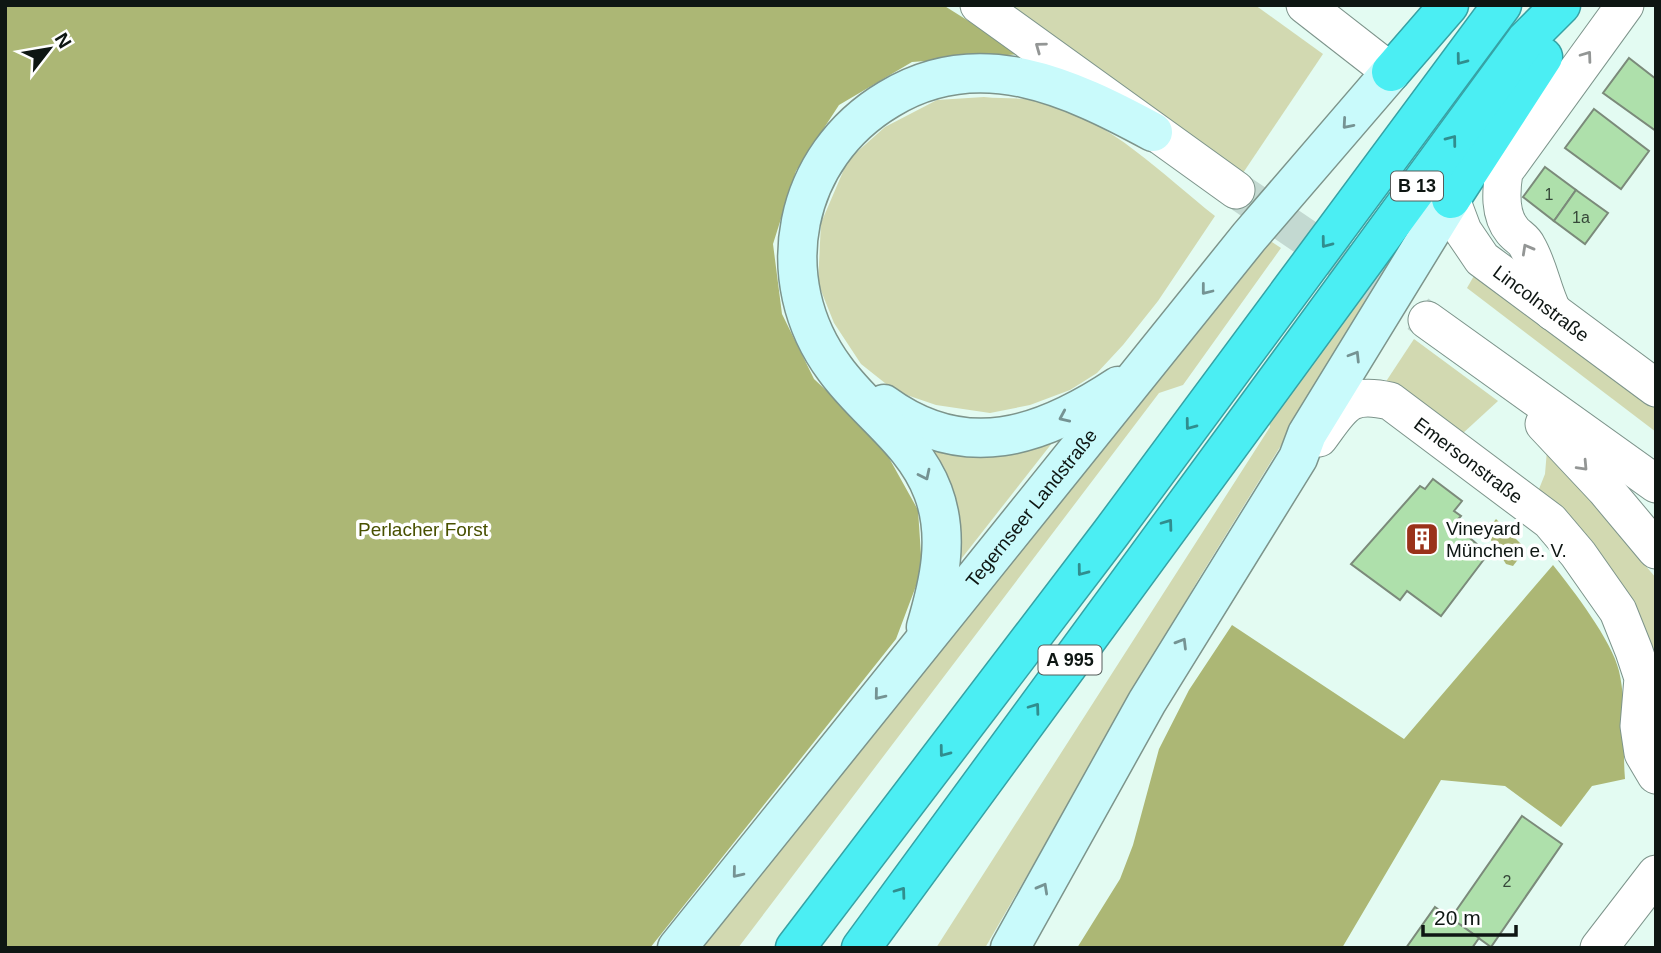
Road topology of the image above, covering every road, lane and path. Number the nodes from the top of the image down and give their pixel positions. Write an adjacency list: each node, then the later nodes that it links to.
1 (979, 5): 8 (street, one-way to 1)
2 (1305, 5): 7 (street)
3 (1449, 5): 7 (highway)
4 (1502, 5): 25 (highway, A 995, one-way to 25)
5 (1561, 5): 10 (highway); 16 (highway, B 13, one-way to 5)
6 (1625, 5): 11 (street, one-way to 6)
7 (1391, 72): 15 (main road, Tegernseer Landstraße, one-way to 15)
8 (1153, 132): 9 (street); 14 (main road)
9 (1236, 190)
10 (1451, 199): 11 (street, Lincolnstraße); 18 (main road, one-way to 10)
11 (1553, 312): 17 (street, Lincolnstraße)
12 (1427, 320): 13 (street)
13 (1485, 363): 19 (street); 20 (street, one-way to 20)
14 (834, 368): 15 (main road, one-way to 14); 21 (main road, one-way to 21)
15 (1143, 370): 21 (main road, Tegernseer Landstraße)
16 (1280, 372): 26 (highway, A 995, one-way to 16)
17 (1656, 388)
18 (1298, 458): 22 (street, Emersonstraße); 27 (main road, one-way to 18)
19 (1656, 484)
20 (1656, 550)
21 (922, 642): 24 (main road, Tegernseer Landstraße, one-way to 24)
22 (1656, 775)
23 (1656, 874): 28 (street)
24 (677, 948)
25 (795, 948)
26 (861, 948)
27 (1010, 948)
28 (1599, 948)

